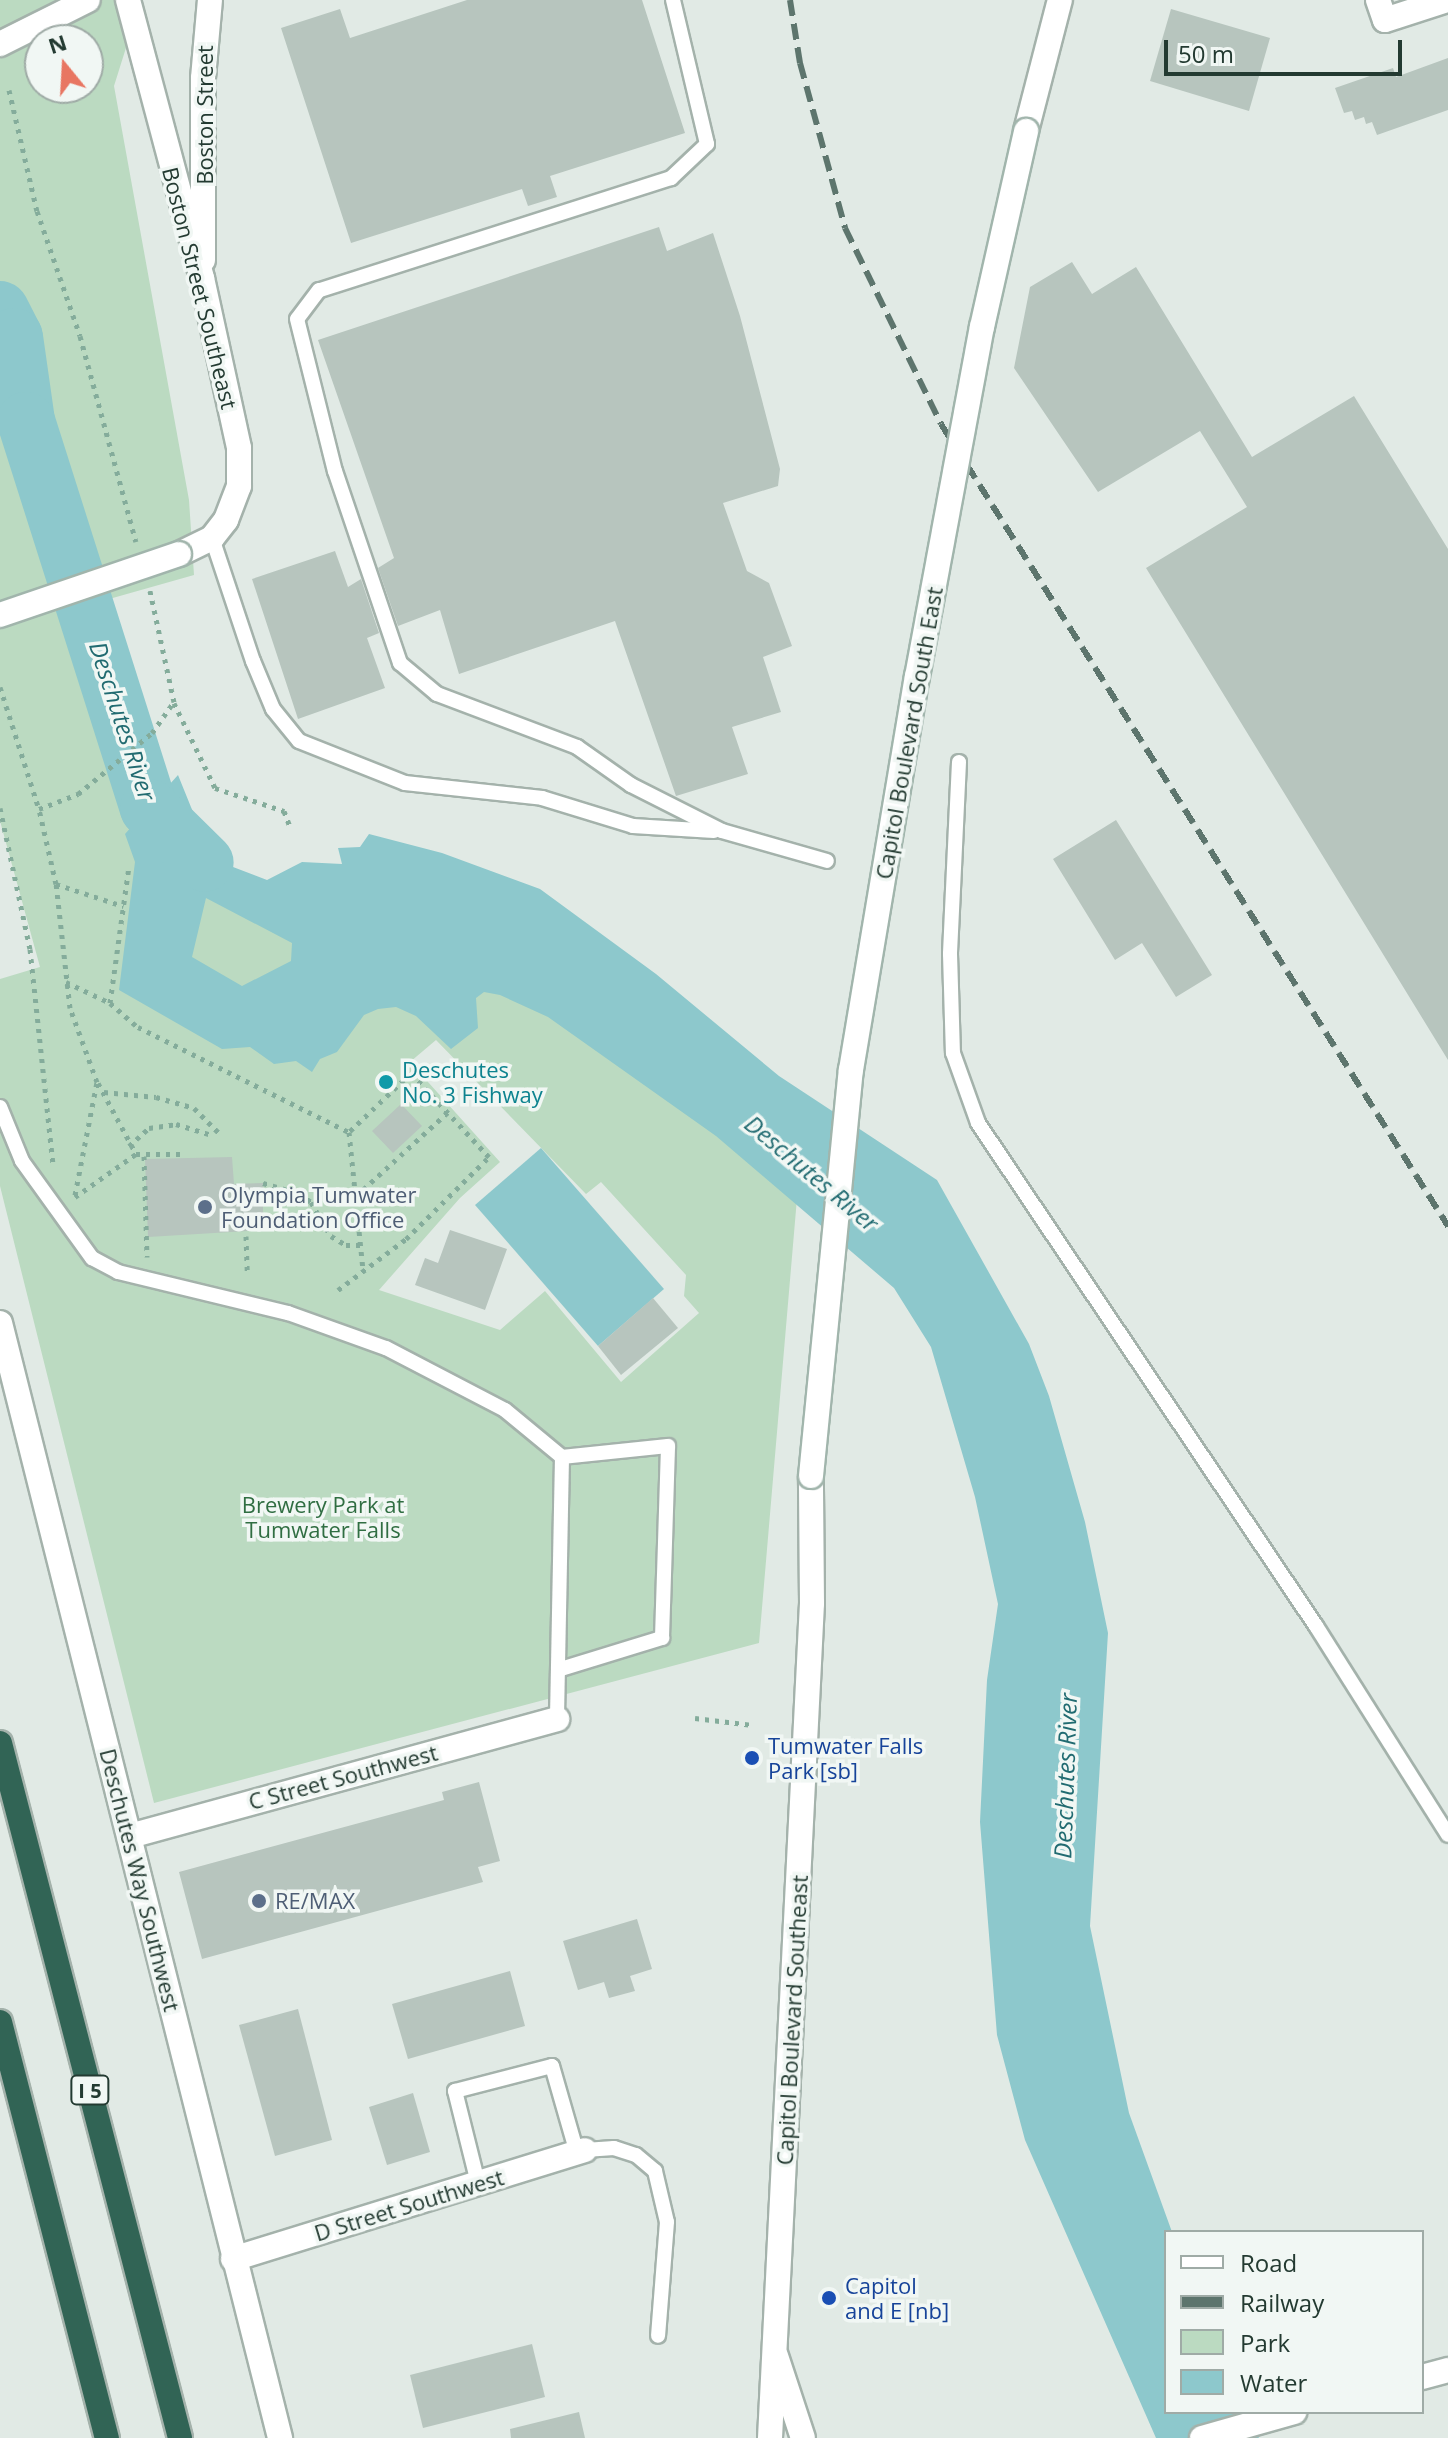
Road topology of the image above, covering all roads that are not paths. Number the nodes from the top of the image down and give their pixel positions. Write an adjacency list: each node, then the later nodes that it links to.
1 (88, 0): 8 (main road)
2 (128, 0): 9 (main road, Boston Street Southeast)
3 (210, 0): 9 (main road, Boston Street)
4 (673, 0): 13 (lane)
5 (1060, 0): 18 (main road, Capitol Boulevard South East, bridge)
6 (1447, 0): 7 (main road)
7 (1382, 10)
8 (0, 44)
9 (202, 278): 10 (main road, Boston Street Southeast)
10 (212, 538): 11 (main road, bridge); 13 (lane)
11 (0, 615)
12 (959, 762): 22 (lane)
13 (722, 831): 14 (lane)
14 (827, 861)
15 (0, 1107): 17 (lane)
16 (0, 1323): 23 (main road, Deschutes Way Southwest)
17 (562, 1457): 19 (lane); 19 (lane)
18 (812, 1603): 29 (main road, Capitol Boulevard Southeast)
19 (561, 1669): 20 (lane)
20 (557, 1719): 23 (main road, C Street Southwest)
21 (0, 1743): 34 (highway, I 5)
22 (1448, 1835)
23 (130, 1836): 27 (main road, Deschutes Way Southwest)
24 (0, 2022): 33 (highway)
25 (581, 2151): 26 (main road, D Street Southwest); 26 (lane); 28 (lane)
26 (478, 2183): 27 (main road, D Street Southwest)
27 (233, 2259): 35 (main road, Deschutes Way Southwest)
28 (658, 2336)
29 (776, 2356): 36 (main road, Capitol Boulevard Southeast); 37 (main road)
30 (1448, 2370): 31 (main road)
31 (1424, 2376)
32 (1287, 2414): 38 (main road)
33 (107, 2438)
34 (180, 2438)
35 (280, 2438)
36 (770, 2438)
37 (803, 2438)
38 (1202, 2438)

